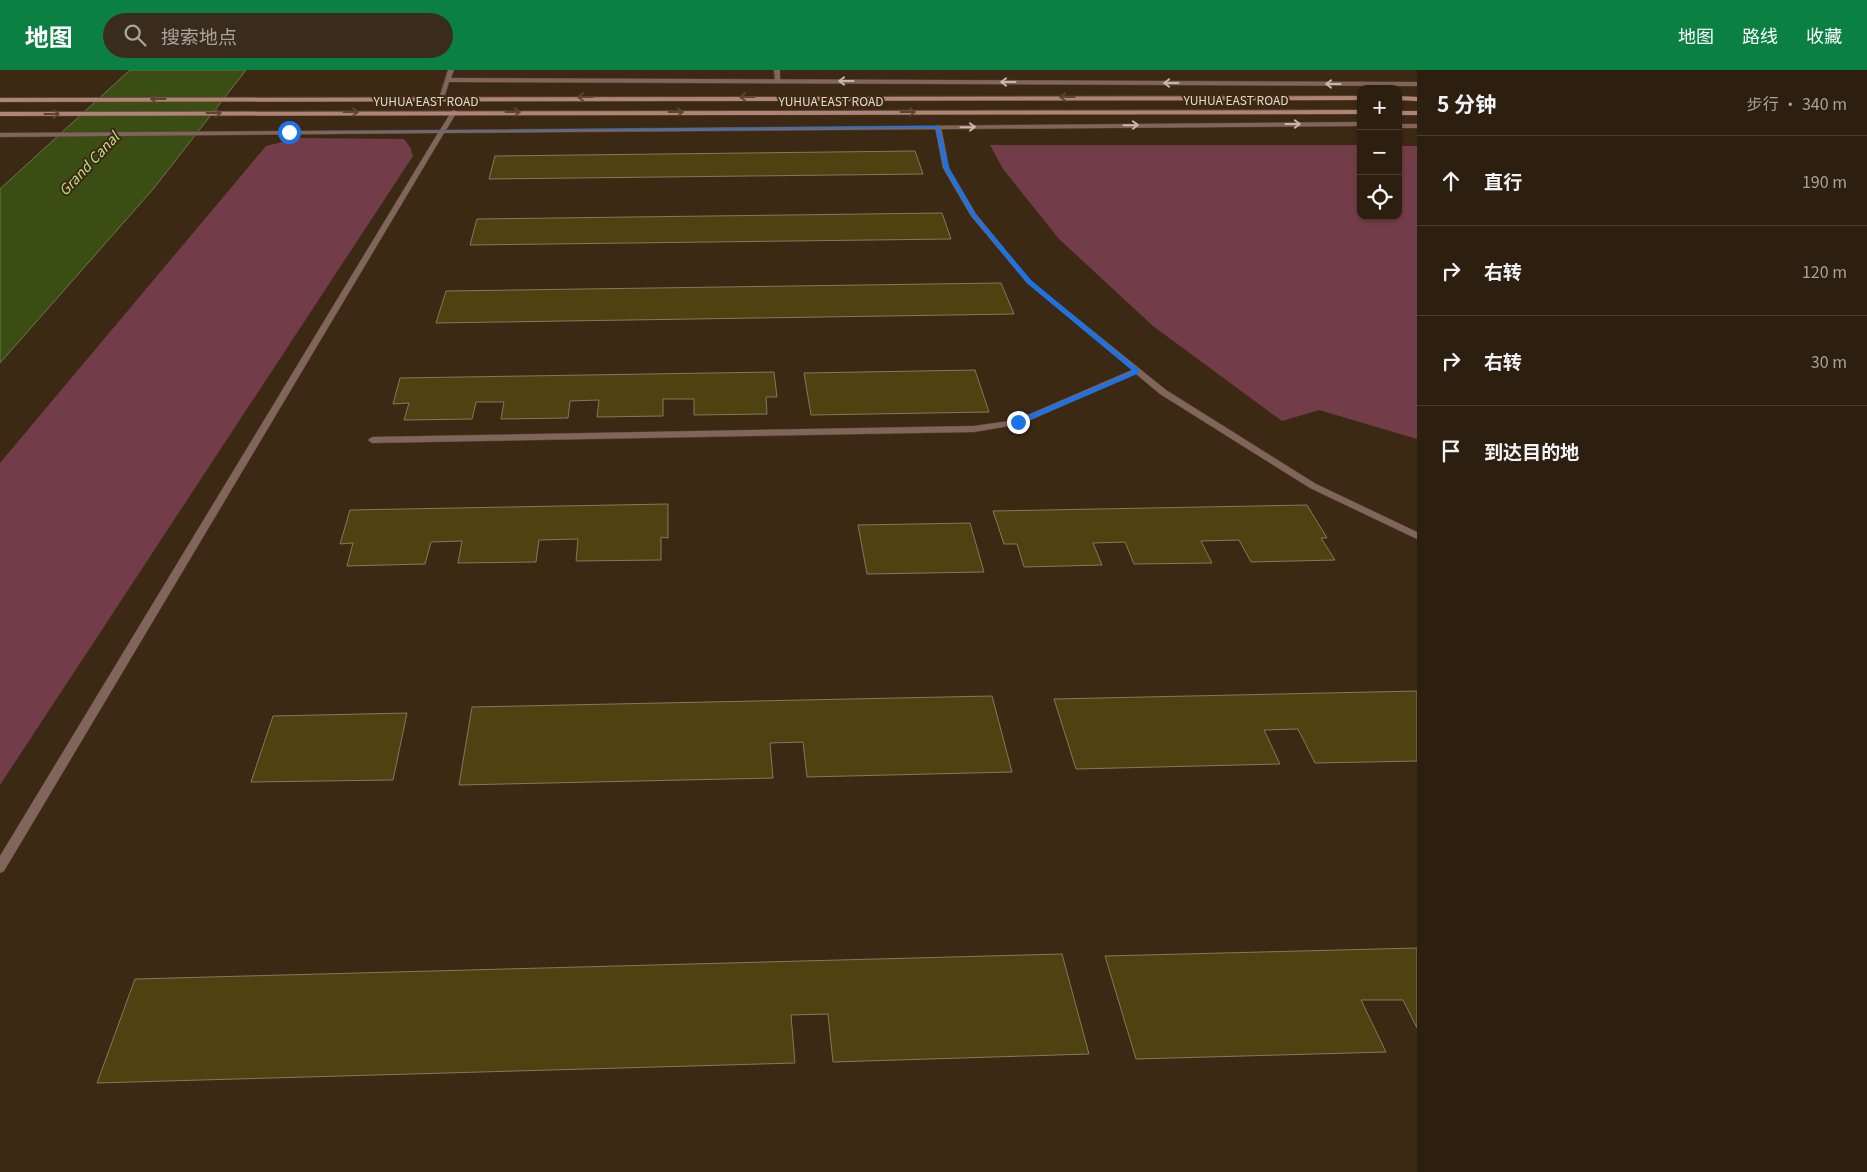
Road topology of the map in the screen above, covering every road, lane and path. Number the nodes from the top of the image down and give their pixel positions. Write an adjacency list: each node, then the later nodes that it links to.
1 (451, 70): 3 (street)
2 (777, 70): 4 (street)
3 (448, 80): 4 (street); 6 (street)
4 (778, 81): 5 (street, one-way to 4)
5 (1417, 84)
6 (441, 98): 7 (main road, YUHUA EAST ROAD, one-way to 6); 10 (main road, YUHUA EAST ROAD, one-way to 10)
7 (1357, 98)
8 (1402, 98): 9 (main road)
9 (1417, 99)
10 (0, 100)
11 (454, 112): 12 (main road, YUHUA EAST ROAD, one-way to 12); 15 (main road, YUHUA EAST ROAD, one-way to 11); 20 (street)
12 (1357, 112)
13 (1402, 113): 14 (main road)
14 (1417, 113)
15 (1, 114)
16 (1357, 124): 19 (street, one-way to 16)
17 (1402, 126): 18 (street)
18 (1417, 126)
19 (938, 127): 20 (street); 22 (street)
20 (442, 132): 21 (street); 25 (street)
21 (0, 135)
22 (1137, 371): 23 (street); 24 (street)
23 (372, 440)
24 (1417, 536)
25 (0, 867)

